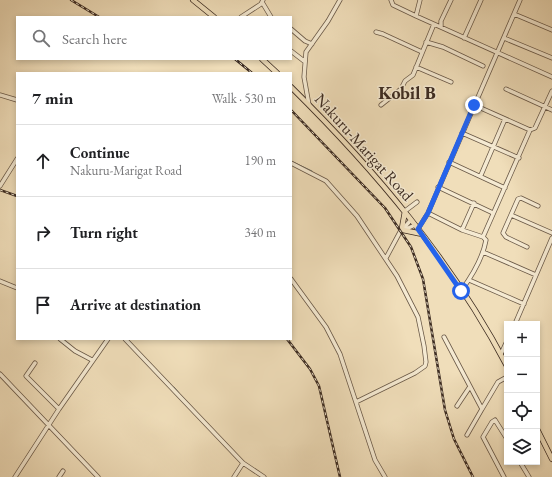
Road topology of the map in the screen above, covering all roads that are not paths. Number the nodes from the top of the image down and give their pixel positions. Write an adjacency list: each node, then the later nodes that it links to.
1 (193, 0): 10 (main road)
2 (340, 0): 22 (street)
3 (391, 0): 13 (street)
4 (420, 0): 13 (street)
5 (451, 0): 15 (street)
6 (481, 0): 19 (street)
7 (520, 0): 9 (street)
8 (263, 1): 11 (street); 12 (street)
9 (514, 14): 17 (street); 20 (street)
10 (213, 16)
11 (242, 16)
12 (270, 16)
13 (416, 16): 14 (street)
14 (434, 24): 15 (street); 21 (street)
15 (441, 27): 19 (street)
16 (292, 30): 22 (street)
17 (552, 30)
18 (376, 32): 24 (street)
19 (464, 38): 25 (street)
20 (504, 38): 25 (street); 26 (street)
21 (426, 42): 24 (street); 29 (street)
22 (312, 44): 28 (street)
23 (292, 52): 28 (street)
24 (422, 52): 30 (street)
25 (497, 53): 32 (street); 41 (street)
26 (552, 58)
27 (263, 60): 31 (main road)
28 (304, 61): 39 (street)
29 (483, 66)
30 (416, 68): 33 (street); 40 (street)
31 (276, 72)
32 (552, 77)
33 (451, 82)
34 (292, 88): 39 (main road, Nakuru-Marigat Road)
35 (506, 90): 42 (street)
36 (552, 91): 42 (street)
37 (0, 95): 38 (street)
38 (16, 100)
39 (309, 105): 59 (main road, Nakuru-Marigat Road)
40 (381, 105)
41 (474, 105): 44 (street); 46 (street)
42 (545, 107): 43 (street); 45 (street)
43 (552, 110)
44 (505, 119): 45 (street); 47 (street)
45 (530, 130): 48 (street)
46 (462, 133): 47 (street); 50 (street)
47 (495, 146): 48 (street); 52 (street)
48 (519, 158): 55 (street)
49 (16, 161): 53 (street)
50 (449, 162): 52 (street); 54 (street)
51 (292, 163): 73 (street)
52 (481, 175): 55 (street)
53 (0, 186)
54 (438, 187): 57 (street); 60 (street)
55 (505, 188): 61 (street)
56 (417, 202): 59 (street)
57 (474, 203): 61 (street); 66 (street)
58 (538, 206): 62 (street)
59 (405, 211): 63 (main road, Nakuru-Marigat Road); 65 (main road)
60 (428, 213): 64 (street); 66 (street)
61 (494, 213): 69 (street)
62 (511, 215): 67 (street); 71 (street)
63 (411, 220): 64 (main road, Nakuru-Marigat Road); 65 (street)
64 (417, 227): 65 (street); 68 (main road, Nakuru-Marigat Road)
65 (402, 230): 68 (main road); 73 (street)
66 (462, 230): 69 (street)
67 (552, 233)
68 (422, 234): 79 (main road, Nakuru-Marigat Road)
69 (483, 237): 72 (street)
70 (552, 238): 74 (street)
71 (527, 247)
72 (483, 252): 74 (street); 75 (street)
73 (386, 258): 94 (street)
74 (536, 275): 80 (street)
75 (469, 280): 79 (street); 80 (street)
76 (0, 281): 78 (street)
77 (292, 281): 94 (street)
78 (16, 288)
79 (461, 291): 87 (main road, Nakuru-Marigat Road)
80 (524, 304): 81 (street)
81 (516, 321)
82 (444, 337): 93 (street)
83 (61, 340): 88 (street)
84 (107, 340): 88 (street)
85 (126, 340): 103 (street)
86 (504, 348): 87 (street)
87 (501, 354): 89 (main road, Nakuru-Marigat Road)
88 (92, 360): 96 (street)
89 (504, 360)
90 (35, 363): 96 (street)
91 (0, 374): 98 (street)
92 (504, 379): 97 (street)
93 (469, 388): 95 (street); 97 (street)
94 (356, 402): 111 (street)
95 (458, 406)
96 (59, 409): 98 (street)
97 (482, 409): 100 (street)
98 (48, 425): 106 (street); 108 (street)
99 (504, 434): 112 (street)
100 (467, 435)
101 (540, 435): 102 (main road)
102 (552, 459)
103 (243, 462): 109 (street); 110 (street)
104 (522, 465): 113 (street)
105 (63, 471): 107 (street)
106 (15, 477)
107 (59, 477)
108 (98, 477)
109 (234, 477)
110 (264, 477)
111 (385, 477)
112 (504, 477)
113 (529, 477)

